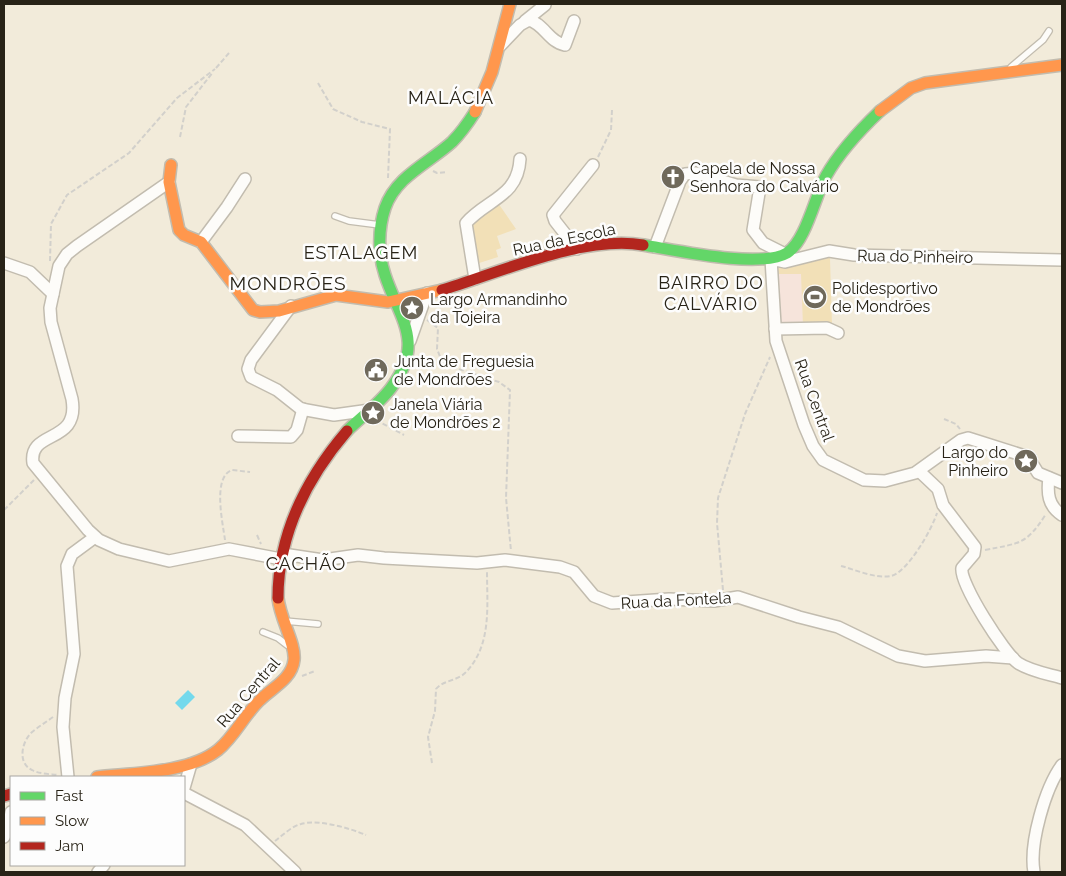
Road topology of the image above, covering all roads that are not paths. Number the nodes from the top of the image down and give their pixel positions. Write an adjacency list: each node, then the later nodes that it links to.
1 (510, 4): 7 (street)
2 (545, 5): 3 (street); 5 (street)
3 (525, 21): 5 (street); 7 (street)
4 (574, 21): 5 (street)
5 (540, 27)
6 (1049, 31): 9 (lane)
7 (497, 49): 16 (street)
8 (1062, 65): 9 (street)
9 (1005, 72): 20 (street)
10 (520, 159): 24 (street)
11 (171, 165): 14 (street)
12 (593, 165): 19 (street)
13 (245, 179): 17 (street)
14 (169, 182): 17 (street); 26 (street)
15 (335, 216): 16 (lane)
16 (380, 225): 27 (street)
17 (201, 242): 28 (street)
18 (655, 247): 19 (street, Rua da Escola); 20 (street); 21 (street, Rua da Escola)
19 (577, 249): 24 (street, Rua da Escola)
20 (785, 254): 21 (street)
21 (771, 259): 22 (street, Rua do Pinheiro); 29 (street, Rua Central)
22 (1062, 260)
23 (4, 263): 26 (street)
24 (475, 279): 25 (street, Rua da Escola)
25 (427, 293): 27 (street); 31 (street)
26 (53, 294): 39 (street)
27 (398, 301): 28 (street); 31 (street)
28 (291, 306): 32 (street)
29 (775, 328): 30 (street); 35 (street, Rua Central)
30 (838, 333)
31 (404, 360): 33 (street, Rua Central)
32 (303, 409): 33 (street); 34 (street)
33 (369, 412): 40 (street, Rua Central)
34 (238, 436)
35 (919, 470): 36 (street, Rua Central); 45 (street)
36 (1050, 478): 37 (street); 38 (street)
37 (1062, 483)
38 (1062, 515)
39 (95, 537): 40 (street, Rua da Fontela); 49 (street)
40 (282, 556): 41 (street, Rua Central); 45 (street, Rua da Fontela)
41 (282, 620): 42 (lane); 44 (street, Rua Central)
42 (318, 624)
43 (263, 632): 44 (lane)
44 (294, 654): 47 (street, Rua Central)
45 (1013, 658): 46 (street)
46 (1062, 678)
47 (191, 764): 50 (street, Rua Central); 51 (street)
48 (1062, 764): 56 (street)
49 (68, 776)
50 (105, 776)
51 (185, 785)
52 (185, 793): 55 (street)
53 (10, 818): 54 (street)
54 (4, 837)
55 (294, 872)
56 (1034, 872)

